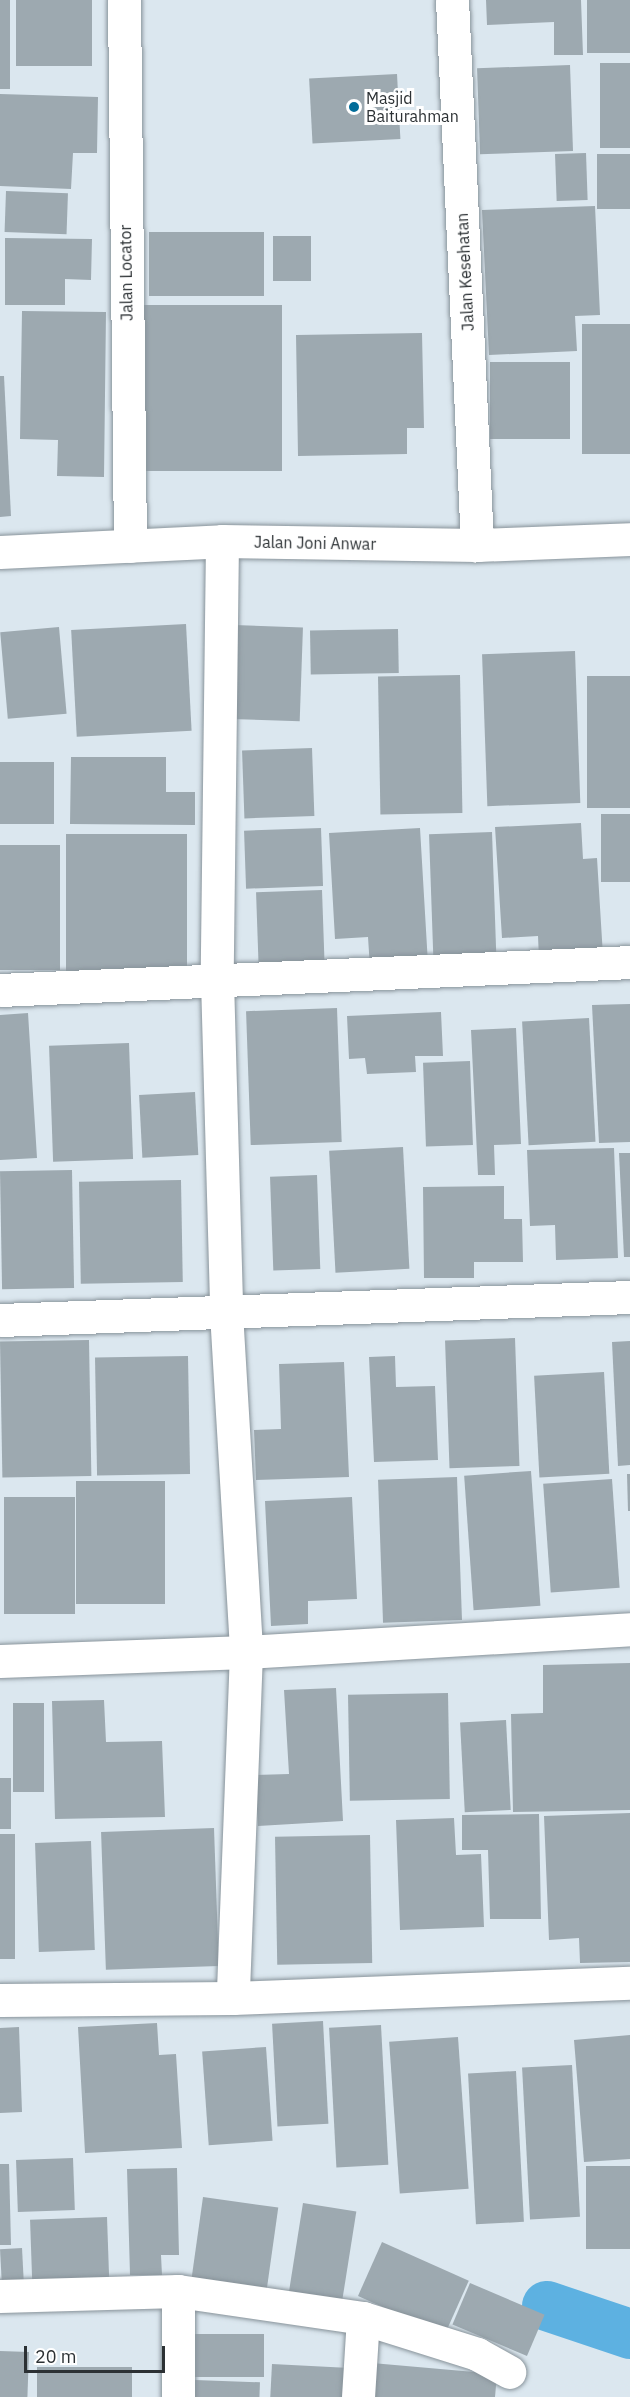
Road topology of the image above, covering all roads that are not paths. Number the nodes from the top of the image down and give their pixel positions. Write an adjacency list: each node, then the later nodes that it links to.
1 (124, 0): 6 (street, Jalan Locator)
2 (452, 0): 5 (street, Jalan Kesehatan)
3 (630, 539): 5 (street, Jalan Joni Anwar)
4 (222, 541): 5 (street, Jalan Joni Anwar); 6 (street, Jalan Joni Anwar); 9 (street)
5 (477, 544)
6 (130, 546): 7 (street, Jalan Joni Anwar)
7 (0, 552)
8 (630, 962): 9 (street)
9 (217, 980): 10 (street); 12 (street)
10 (0, 990)
11 (630, 1297): 12 (street)
12 (226, 1312): 13 (street); 15 (street)
13 (0, 1320)
14 (630, 1629): 15 (street)
15 (246, 1652): 16 (street); 18 (street)
16 (0, 1661)
17 (630, 1983): 18 (street)
18 (233, 1998): 19 (street)
19 (0, 2001)
20 (178, 2291): 21 (street); 22 (street); 24 (street)
21 (0, 2296)
22 (363, 2318): 23 (street); 25 (street)
23 (509, 2372)
24 (178, 2397)
25 (358, 2397)

